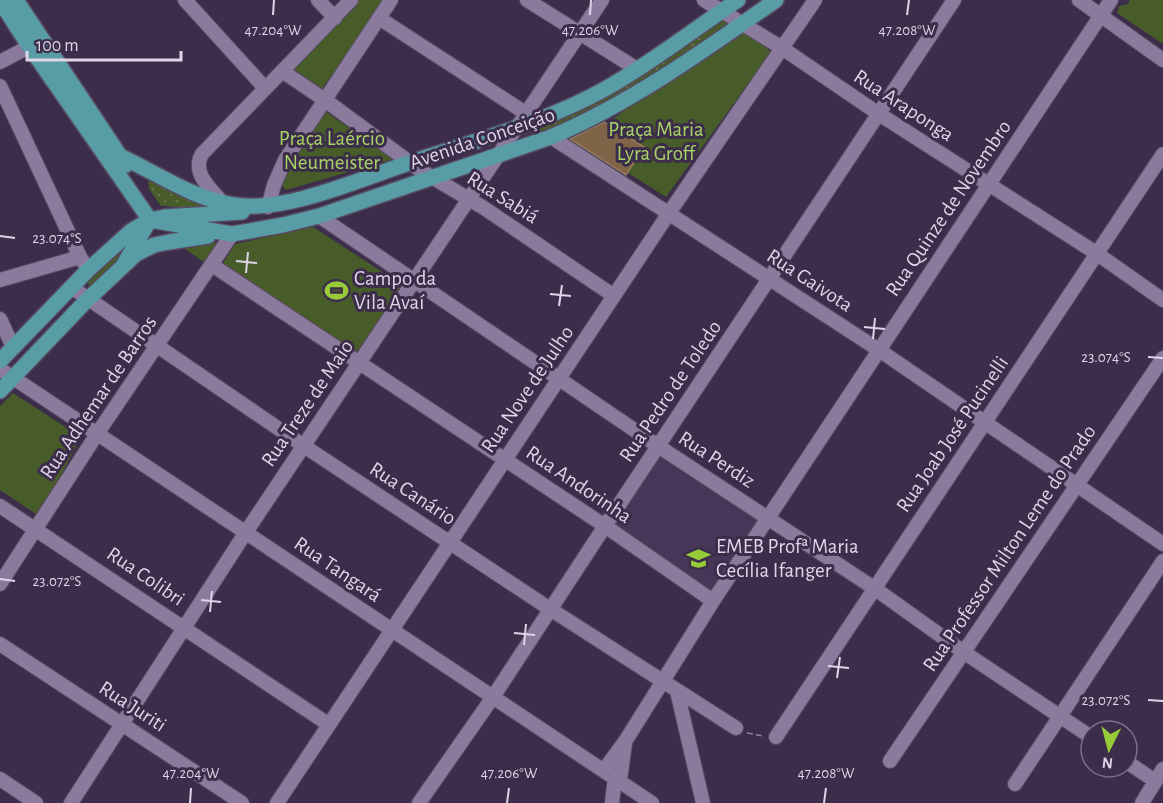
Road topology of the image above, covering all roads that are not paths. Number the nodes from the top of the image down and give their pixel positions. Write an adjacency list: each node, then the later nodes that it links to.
1 (16, 0): 22 (main road, Avenida Conceição)
2 (185, 0): 29 (street)
3 (318, 0): 18 (street)
4 (351, 0): 18 (street)
5 (391, 0): 19 (street)
6 (527, 0): 21 (street)
7 (602, 0): 21 (street, Rua Treze de Maio)
8 (704, 0): 16 (street)
9 (738, 0): 16 (main road, Avenida Conceição)
10 (776, 0): 20 (main road, Avenida Conceição)
11 (815, 0): 23 (street, Rua Nove de Julho)
12 (954, 0): 32 (street, Rua Pedro de Toledo)
13 (1078, 0): 17 (street)
14 (1111, 0): 17 (street, Rua Quinze de Novembro)
15 (0, 1): 22 (main road, Avenida Conceição)
16 (721, 11): 20 (street, Rua Araponga); 26 (main road, Avenida Conceição)
17 (1100, 16): 24 (street); 40 (street, Rua Quinze de Novembro)
18 (334, 18): 27 (street)
19 (379, 18): 30 (street); 31 (street)
20 (743, 24): 23 (street, Rua Araponga); 34 (main road, Avenida Conceição)
21 (579, 34): 26 (street); 31 (street, Rua Treze de Maio)
22 (36, 43): 25 (street); 37 (main road, Avenida Conceição); 41 (main road, Avenida Conceição)
23 (782, 48): 32 (street, Rua Araponga); 45 (street, Rua Nove de Julho)
24 (1163, 60)
25 (0, 62)
26 (637, 69): 33 (main road, Avenida Conceição)
27 (282, 71): 29 (street); 30 (street, Rua Sabiá)
28 (0, 86): 51 (street)
29 (265, 88): 43 (street)
30 (325, 100): 38 (street, Rua Sabiá); 44 (street)
31 (527, 114): 33 (street, Rua Treze de Maio)
32 (879, 114): 40 (street, Rua Araponga); 54 (street, Rua Pedro de Toledo)
33 (518, 127): 35 (street, Rua Treze de Maio); 38 (main road, Avenida Conceição)
34 (551, 137): 35 (main road, Avenida Conceição); 45 (street, Rua Gaivota)
35 (500, 154): 39 (main road, Avenida Conceição); 42 (street, Rua Treze de Maio)
36 (1163, 154): 50 (street, Rua Joab José Pucinelli)
37 (122, 157): 43 (main road, Avenida Conceição); 47 (main road)
38 (409, 163): 39 (street, Rua Sabiá); 44 (main road, Avenida Conceição)
39 (431, 178): 42 (street, Rua Sabiá); 46 (main road, Avenida Conceição)
40 (988, 185): 50 (street, Rua Araponga); 64 (street, Rua Quinze de Novembro)
41 (130, 190): 47 (main road, Avenida Conceição); 48 (main road)
42 (469, 199): 56 (street, Rua Treze de Maio); 58 (street, Rua Sabiá)
43 (223, 203): 44 (main road, Avenida Conceição)
44 (268, 207): 47 (main road)
45 (669, 213): 54 (street, Rua Gaivota); 58 (street, Rua Nove de Julho)
46 (319, 216): 49 (main road, Avenida Conceição); 56 (street, Rua Perdiz)
47 (150, 220): 48 (main road); 49 (main road, Avenida Conceição); 52 (main road)
48 (131, 231): 51 (main road)
49 (232, 234): 52 (main road); 53 (street, Rua Adhemar de Barros)
50 (1096, 253): 60 (street, Rua Araponga); 71 (street, Rua Joab José Pucinelli)
51 (84, 264): 55 (street); 57 (main road)
52 (124, 264): 59 (main road)
53 (212, 265): 63 (street, Rua Adhemar de Barros); 67 (street, Rua Andorinha)
54 (769, 279): 64 (street, Rua Gaivota); 74 (street, Rua Pedro de Toledo)
55 (0, 280)
56 (413, 282): 67 (street, Rua Treze de Maio); 69 (street, Rua Perdiz)
57 (71, 287): 59 (street, Rua Canário); 62 (main road)
58 (614, 296): 69 (street, Rua Nove de Julho)
59 (87, 300): 63 (street, Rua Canário); 68 (main road)
60 (1163, 300)
61 (0, 319): 62 (street)
62 (13, 347): 66 (main road)
63 (157, 348): 72 (street, Rua Adhemar de Barros); 73 (street, Rua Canário)
64 (879, 350): 71 (street, Rua Gaivota); 78 (street, Rua Quinze de Novembro)
65 (1163, 358): 76 (street, Rua Professor Milton Leme do Prado)
66 (0, 361)
67 (359, 364): 73 (street, Rua Treze de Maio); 75 (street, Rua Andorinha)
68 (6, 374): 70 (main road); 72 (street, Rua Tangará)
69 (560, 379): 74 (street, Rua Perdiz); 75 (street, Rua Nove de Julho)
70 (0, 391)
71 (985, 424): 76 (street, Rua Gaivota); 86 (street, Rua Joab José Pucinelli)
72 (97, 434): 80 (street, Rua Adhemar de Barros); 81 (street, Rua Tangará)
73 (304, 446): 81 (street, Rua Treze de Maio); 82 (street, Rua Canário)
74 (658, 446): 78 (street, Rua Perdiz); 79 (street, Rua Pedro de Toledo)
75 (505, 460): 79 (street, Rua Andorinha); 82 (street, Rua Nove de Julho)
76 (1077, 486): 83 (street, Rua Gaivota); 92 (street, Rua Professor Milton Leme do Prado)
77 (0, 506): 80 (street, Rua Colibri)
78 (768, 518): 86 (street, Rua Perdiz); 87 (street, Rua Quinze de Novembro)
79 (605, 526): 87 (street, Rua Andorinha); 88 (street, Rua Pedro de Toledo)
80 (37, 528): 85 (street, Rua Adhemar de Barros); 89 (street, Rua Colibri)
81 (246, 532): 89 (street, Rua Treze de Maio); 90 (street, Rua Tangará)
82 (450, 543): 88 (street, Rua Canário); 90 (street, Rua Nove de Julho)
83 (1163, 544)
84 (1163, 561): 96 (street)
85 (0, 584)
86 (874, 588): 92 (street, Rua Perdiz); 101 (street, Rua Joab José Pucinelli)
87 (713, 601): 93 (street, Rua Quinze de Novembro)
88 (550, 609): 93 (street, Rua Canário); 95 (street, Rua Pedro de Toledo)
89 (185, 627): 97 (street, Rua Colibri); 98 (street, Rua Treze de Maio)
90 (391, 630): 95 (street, Rua Tangará); 97 (street, Rua Nove de Julho)
91 (0, 644): 98 (street, Rua Juriti)
92 (965, 653): 96 (street, Rua Perdiz); 102 (street, Rua Professor Milton Leme do Prado)
93 (663, 680): 94 (street, Rua Canário); 105 (street, Rua Quinze de Novembro)
94 (677, 691): 99 (street, Rua Canário); 115 (street)
95 (493, 697): 105 (street, Rua Tangará); 112 (street, Rua Pedro de Toledo)
96 (1059, 716): 100 (street, Rua Perdiz); 107 (street)
97 (328, 723): 111 (street, Rua Nove de Julho)
98 (121, 724): 109 (street, Rua Treze de Maio); 110 (street, Rua Juriti)
99 (736, 728)
100 (1079, 729)
101 (776, 737)
102 (890, 761)
103 (1139, 767): 104 (street)
104 (1159, 775): 116 (street)
105 (613, 776): 113 (street); 114 (street, Rua Tangará)
106 (0, 779): 108 (street)
107 (1016, 784)
108 (36, 803)
109 (72, 803)
110 (242, 803)
111 (277, 803)
112 (419, 803)
113 (612, 803)
114 (652, 803)
115 (703, 803)
116 (1142, 803)

